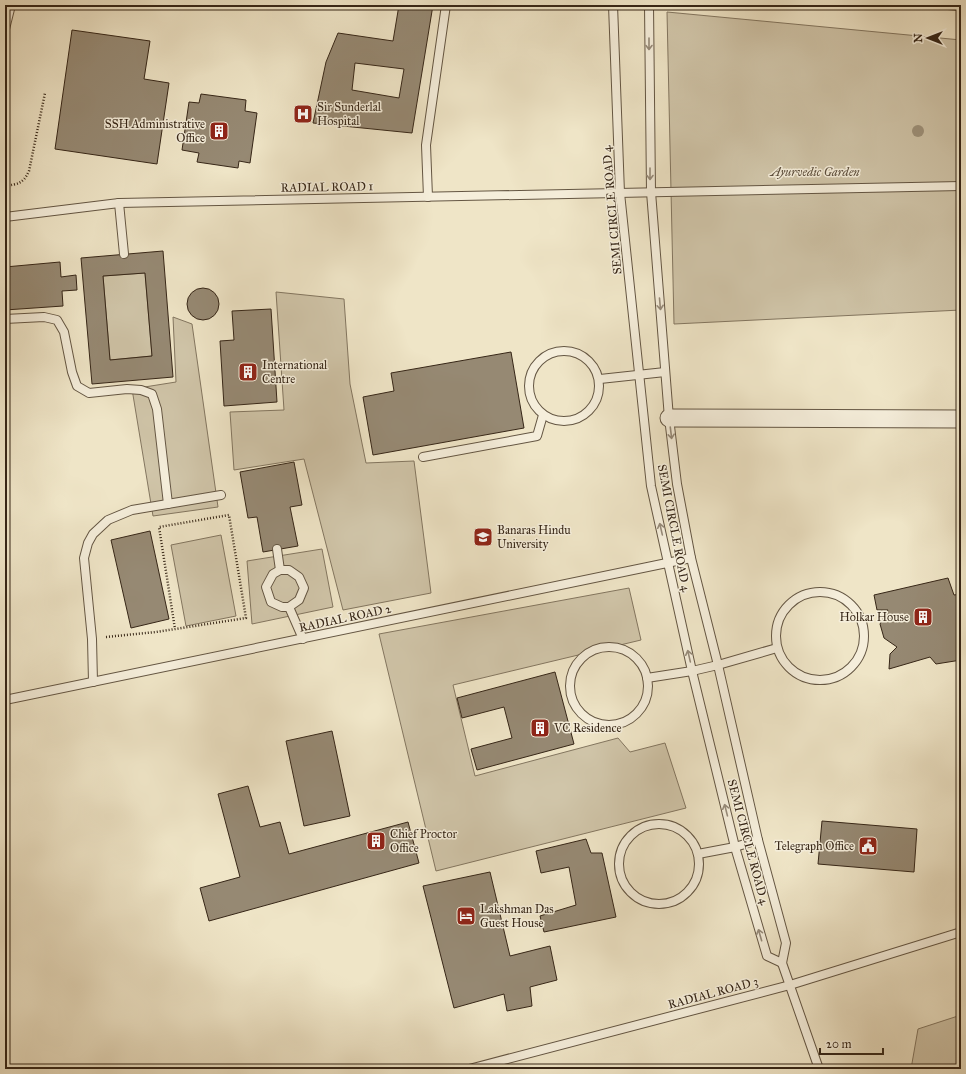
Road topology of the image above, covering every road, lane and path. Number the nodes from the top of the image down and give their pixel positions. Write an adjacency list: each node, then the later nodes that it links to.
1 (11, 5): 7 (lane)
2 (446, 5): 13 (lane)
3 (613, 5): 12 (lane, SEMI CIRCLE ROAD 4)
4 (649, 5): 11 (lane, SEMI CIRCLE ROAD 4, one-way to 11)
5 (948, 5): 6 (lane)
6 (961, 6)
7 (5, 29)
8 (45, 93): 9 (path)
9 (5, 186)
10 (961, 186): 11 (lane, RADIAL ROAD 1)
11 (650, 192): 12 (lane, RADIAL ROAD 1); 18 (lane, SEMI CIRCLE ROAD 4, one-way to 18)
12 (620, 193): 13 (lane, RADIAL ROAD 1); 19 (lane, SEMI CIRCLE ROAD 4)
13 (428, 197): 14 (lane, RADIAL ROAD 1)
14 (119, 203): 15 (lane, RADIAL ROAD 1); 16 (lane)
15 (5, 217)
16 (124, 254)
17 (5, 319): 26 (lane)
18 (665, 372): 19 (lane); 22 (lane, SEMI CIRCLE ROAD 4)
19 (640, 375): 20 (lane); 29 (lane, SEMI CIRCLE ROAD 4, one-way to 19)
20 (600, 379): 21 (lane); 21 (lane)
21 (543, 415): 24 (lane)
22 (669, 418): 23 (street); 28 (lane, SEMI CIRCLE ROAD 4, one-way to 28)
23 (961, 419)
24 (424, 457)
25 (221, 495): 26 (lane)
26 (168, 504): 33 (lane)
27 (277, 549): 30 (lane)
28 (691, 558): 29 (lane, RADIAL ROAD 2); 36 (lane, SEMI CIRCLE ROAD 4)
29 (668, 562): 34 (lane, RADIAL ROAD 2); 37 (lane, SEMI CIRCLE ROAD 4, one-way to 29)
30 (280, 570): 31 (lane); 31 (lane)
31 (288, 607): 34 (lane)
32 (175, 629): 32 (path); 33 (path)
33 (92, 639): 39 (lane)
34 (303, 639): 39 (lane, RADIAL ROAD 2)
35 (777, 648): 35 (lane); 36 (lane)
36 (718, 665): 37 (lane); 41 (lane, SEMI CIRCLE ROAD 4)
37 (692, 671): 38 (lane); 42 (lane, SEMI CIRCLE ROAD 4, one-way to 37)
38 (647, 678): 38 (lane)
39 (93, 682): 40 (lane, RADIAL ROAD 2)
40 (5, 700)
41 (758, 840): 42 (lane); 45 (lane, SEMI CIRCLE ROAD 4)
42 (735, 847): 43 (lane); 45 (lane, SEMI CIRCLE ROAD 4, one-way to 42)
43 (698, 854): 43 (lane)
44 (961, 932): 46 (lane, RADIAL ROAD 3)
45 (782, 963): 46 (lane)
46 (790, 985): 47 (lane, RADIAL ROAD 3); 48 (lane)
47 (469, 1069)
48 (819, 1069)

